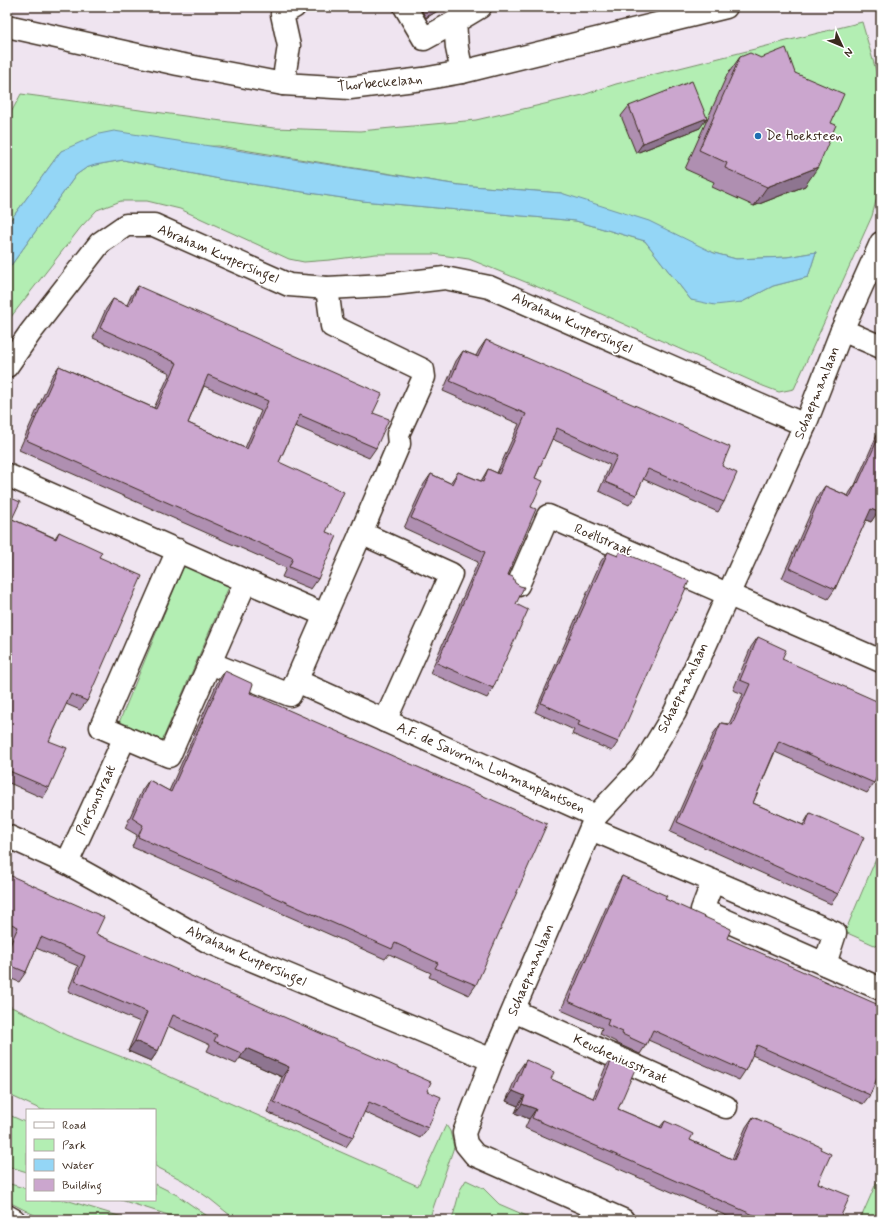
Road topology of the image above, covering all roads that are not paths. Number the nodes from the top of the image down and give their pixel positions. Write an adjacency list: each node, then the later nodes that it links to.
1 (294, 7): 9 (street)
2 (405, 7): 6 (street)
3 (480, 7): 6 (street)
4 (726, 7): 5 (street, Thorbeckelaan)
5 (690, 11): 8 (street, Thorbeckelaan)
6 (455, 22): 8 (street)
7 (7, 26): 9 (street, Thorbeckelaan)
8 (462, 72): 9 (street, Thorbeckelaan)
9 (283, 84)
10 (881, 243): 12 (street, Schaepmanlaan)
11 (327, 288): 14 (street, Abraham Kuypersingel); 15 (street, Abraham Kuypersingel); 17 (street)
12 (842, 330): 13 (street); 15 (street, Schaepmanlaan)
13 (881, 347)
14 (7, 366)
15 (805, 425): 21 (street, Schaepmanlaan)
16 (7, 475): 18 (street)
17 (360, 533): 22 (street); 26 (street, A.F. de Savornin Lohmanplantsoen)
18 (178, 550): 19 (street); 27 (street)
19 (246, 581): 22 (street); 24 (street)
20 (518, 585): 21 (street, Roëllstraat)
21 (728, 594): 23 (street); 28 (street, Schaepmanlaan)
22 (325, 615): 25 (street)
23 (881, 661)
24 (210, 663): 25 (street); 27 (street)
25 (296, 681): 26 (street, A.F. de Savornin Lohmanplantsoen)
26 (386, 721): 28 (street, A.F. de Savornin Lohmanplantsoen)
27 (124, 737): 30 (street, Piersonstraat)
28 (594, 822): 31 (street, A.F. de Savornin Lohmanplantsoen); 34 (street, Schaepmanlaan)
29 (7, 836): 30 (street, Abraham Kuypersingel)
30 (67, 863): 35 (street, Abraham Kuypersingel)
31 (713, 881): 32 (street); 32 (street, A.F. de Savornin Lohmanplantsoen)
32 (825, 964): 33 (street)
33 (881, 989)
34 (514, 1011): 35 (street, Schaepmanlaan); 36 (street, Keucheniusstraat)
35 (492, 1060): 39 (street, Schaepmanlaan)
36 (726, 1106)
37 (7, 1216): 38 (street)
38 (14, 1220)
39 (623, 1220)

